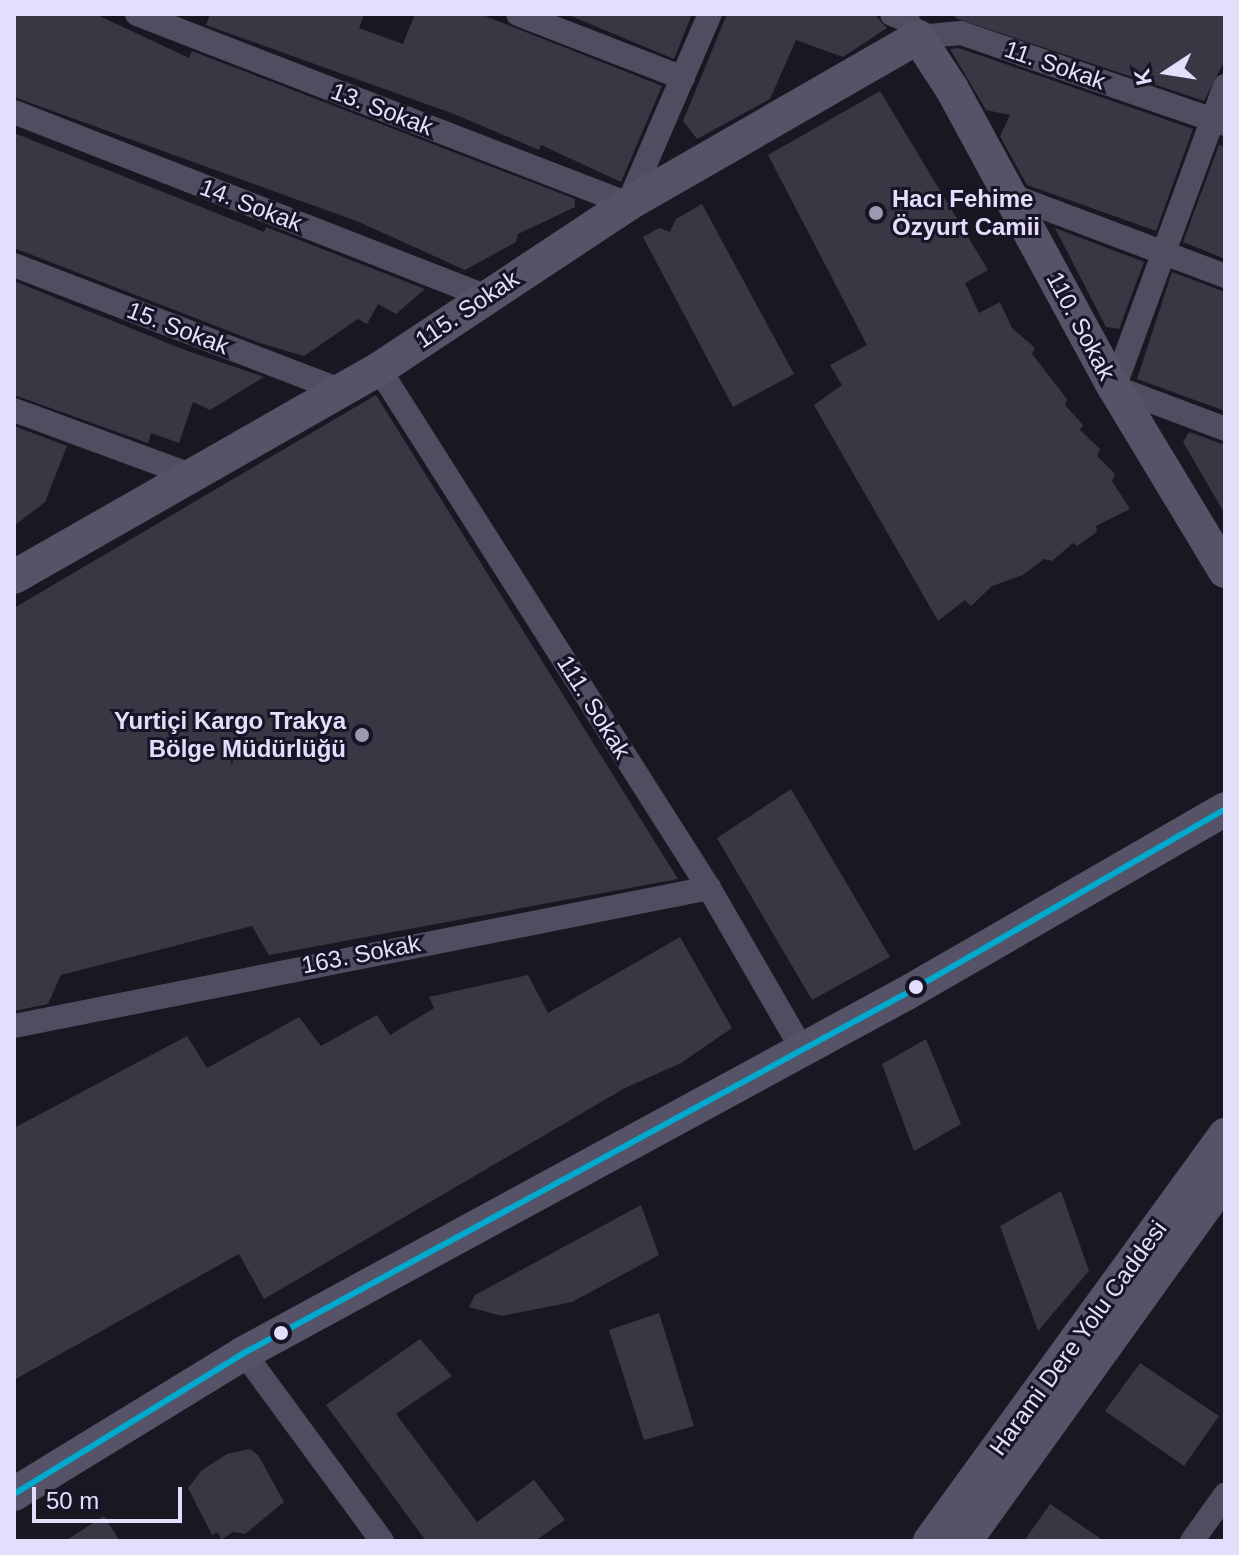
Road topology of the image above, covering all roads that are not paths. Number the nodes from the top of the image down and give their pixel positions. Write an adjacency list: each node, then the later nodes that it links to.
1 (137, 14): 11 (street, 13. Sokak)
2 (518, 14): 6 (street)
3 (710, 14): 6 (street)
4 (892, 14): 5 (street)
5 (918, 37): 9 (street, 11. Sokak); 10 (street, 110. Sokak); 11 (street, 115. Sokak)
6 (683, 78): 11 (street)
7 (1225, 86): 9 (street)
8 (14, 112): 15 (street, 14. Sokak)
9 (1219, 122): 12 (street)
10 (1010, 195): 12 (street); 17 (street, 110. Sokak)
11 (628, 204): 15 (street, 115. Sokak)
12 (1164, 253): 14 (street); 17 (street)
13 (14, 265): 18 (street, 15. Sokak)
14 (1225, 276)
15 (487, 297): 16 (street, 115. Sokak)
16 (379, 369): 18 (street, 115. Sokak); 25 (street, 111. Sokak)
17 (1114, 387): 20 (street); 23 (street, 110. Sokak)
18 (342, 391): 21 (street, 115. Sokak)
19 (14, 410): 21 (street)
20 (1225, 429)
21 (193, 476): 22 (street, 115. Sokak)
22 (18, 571)
23 (1225, 571)
24 (1225, 809): 27 (street)
25 (709, 888): 26 (street, 163. Sokak); 27 (street, 111. Sokak)
26 (14, 1026)
27 (802, 1049): 30 (street)
28 (1225, 1135): 34 (street, Harami Dere Yolu Caddesi)
29 (1225, 1179): 35 (street, Harami Dere Yolu Caddesi)
30 (244, 1353): 31 (street); 33 (street)
31 (14, 1494)
32 (1225, 1495): 36 (street)
33 (382, 1541)
34 (930, 1541)
35 (965, 1541)
36 (1192, 1541)

